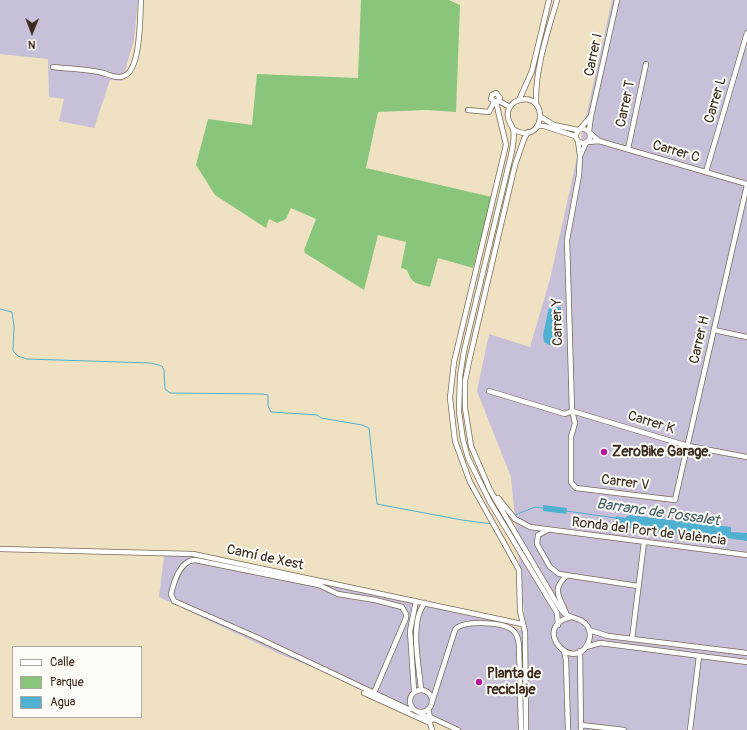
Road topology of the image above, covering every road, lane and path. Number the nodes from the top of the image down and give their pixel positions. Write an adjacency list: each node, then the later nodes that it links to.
1 (141, 0): 7 (street)
2 (549, 0): 8 (street)
3 (557, 0): 10 (street)
4 (617, 0): 13 (street, Carrer I)
5 (747, 33): 25 (street, Carrer L)
6 (646, 64): 23 (street, Carrer T)
7 (53, 67)
8 (519, 100): 10 (street); 11 (street)
9 (496, 102): 11 (street); 12 (street); 45 (street)
10 (536, 104): 14 (street)
11 (510, 107): 16 (street)
12 (468, 110)
13 (591, 116): 17 (street, Carrer I); 19 (street, Carrer I)
14 (541, 117): 15 (street); 17 (street)
15 (537, 126): 18 (street); 20 (street)
16 (513, 128): 18 (street); 46 (street)
17 (579, 130): 19 (street); 20 (street)
18 (528, 132): 30 (street)
19 (589, 132): 21 (street, Carrer C); 22 (street)
20 (577, 139): 22 (street); 24 (street, Carrer Y)
21 (600, 141): 22 (street, Carrer C); 23 (street, Carrer C)
22 (587, 142): 24 (street, Carrer Y)
23 (628, 149): 25 (street, Carrer C)
24 (580, 156): 31 (street, Carrer Y)
25 (706, 172): 26 (street, Carrer C)
26 (747, 184): 27 (street, Carrer H)
27 (714, 330): 28 (street); 32 (street, Carrer H)
28 (747, 337)
29 (489, 391): 31 (street, Carrer K)
30 (465, 401): 36 (street, Ronda del Port de València); 44 (street)
31 (572, 411): 32 (street, Carrer K); 34 (street, Carrer Y)
32 (688, 446): 33 (street, Carrer K); 35 (street, Carrer H)
33 (747, 456)
34 (573, 487): 35 (street, Carrer V)
35 (675, 500)
36 (548, 530): 37 (street, Ronda del Port de València); 40 (street)
37 (644, 542): 39 (street, Ronda del Port de València); 41 (street)
38 (0, 549): 42 (street, Camí de Xest)
39 (747, 555)
40 (566, 576): 41 (street); 44 (street)
41 (638, 586): 48 (street)
42 (416, 601): 43 (street, Camí de Xest); 57 (street)
43 (425, 603): 45 (street, Camí de Xest); 56 (street)
44 (569, 616): 46 (street); 47 (street)
45 (522, 624): 70 (street)
46 (558, 624): 50 (street)
47 (589, 630): 48 (street); 49 (street)
48 (632, 639): 52 (street)
49 (586, 647): 51 (street); 53 (street)
50 (564, 651): 51 (street); 71 (street)
51 (580, 651): 66 (street)
52 (747, 653)
53 (699, 656): 54 (street); 73 (street)
54 (747, 662)
55 (436, 688): 56 (street); 62 (street); 69 (street)
56 (424, 690): 57 (street); 62 (street)
57 (414, 692): 60 (street)
58 (364, 693): 67 (street)
59 (374, 693): 59 (street); 61 (street)
60 (409, 700): 61 (street); 64 (street)
61 (395, 702): 64 (street)
62 (432, 702): 63 (street)
63 (428, 709): 64 (street); 65 (street)
64 (415, 710): 65 (street)
65 (436, 720): 68 (street)
66 (581, 727): 72 (street)
67 (432, 730)
68 (458, 730)
69 (521, 730)
70 (526, 730)
71 (568, 730)
72 (624, 730)
73 (690, 730)

